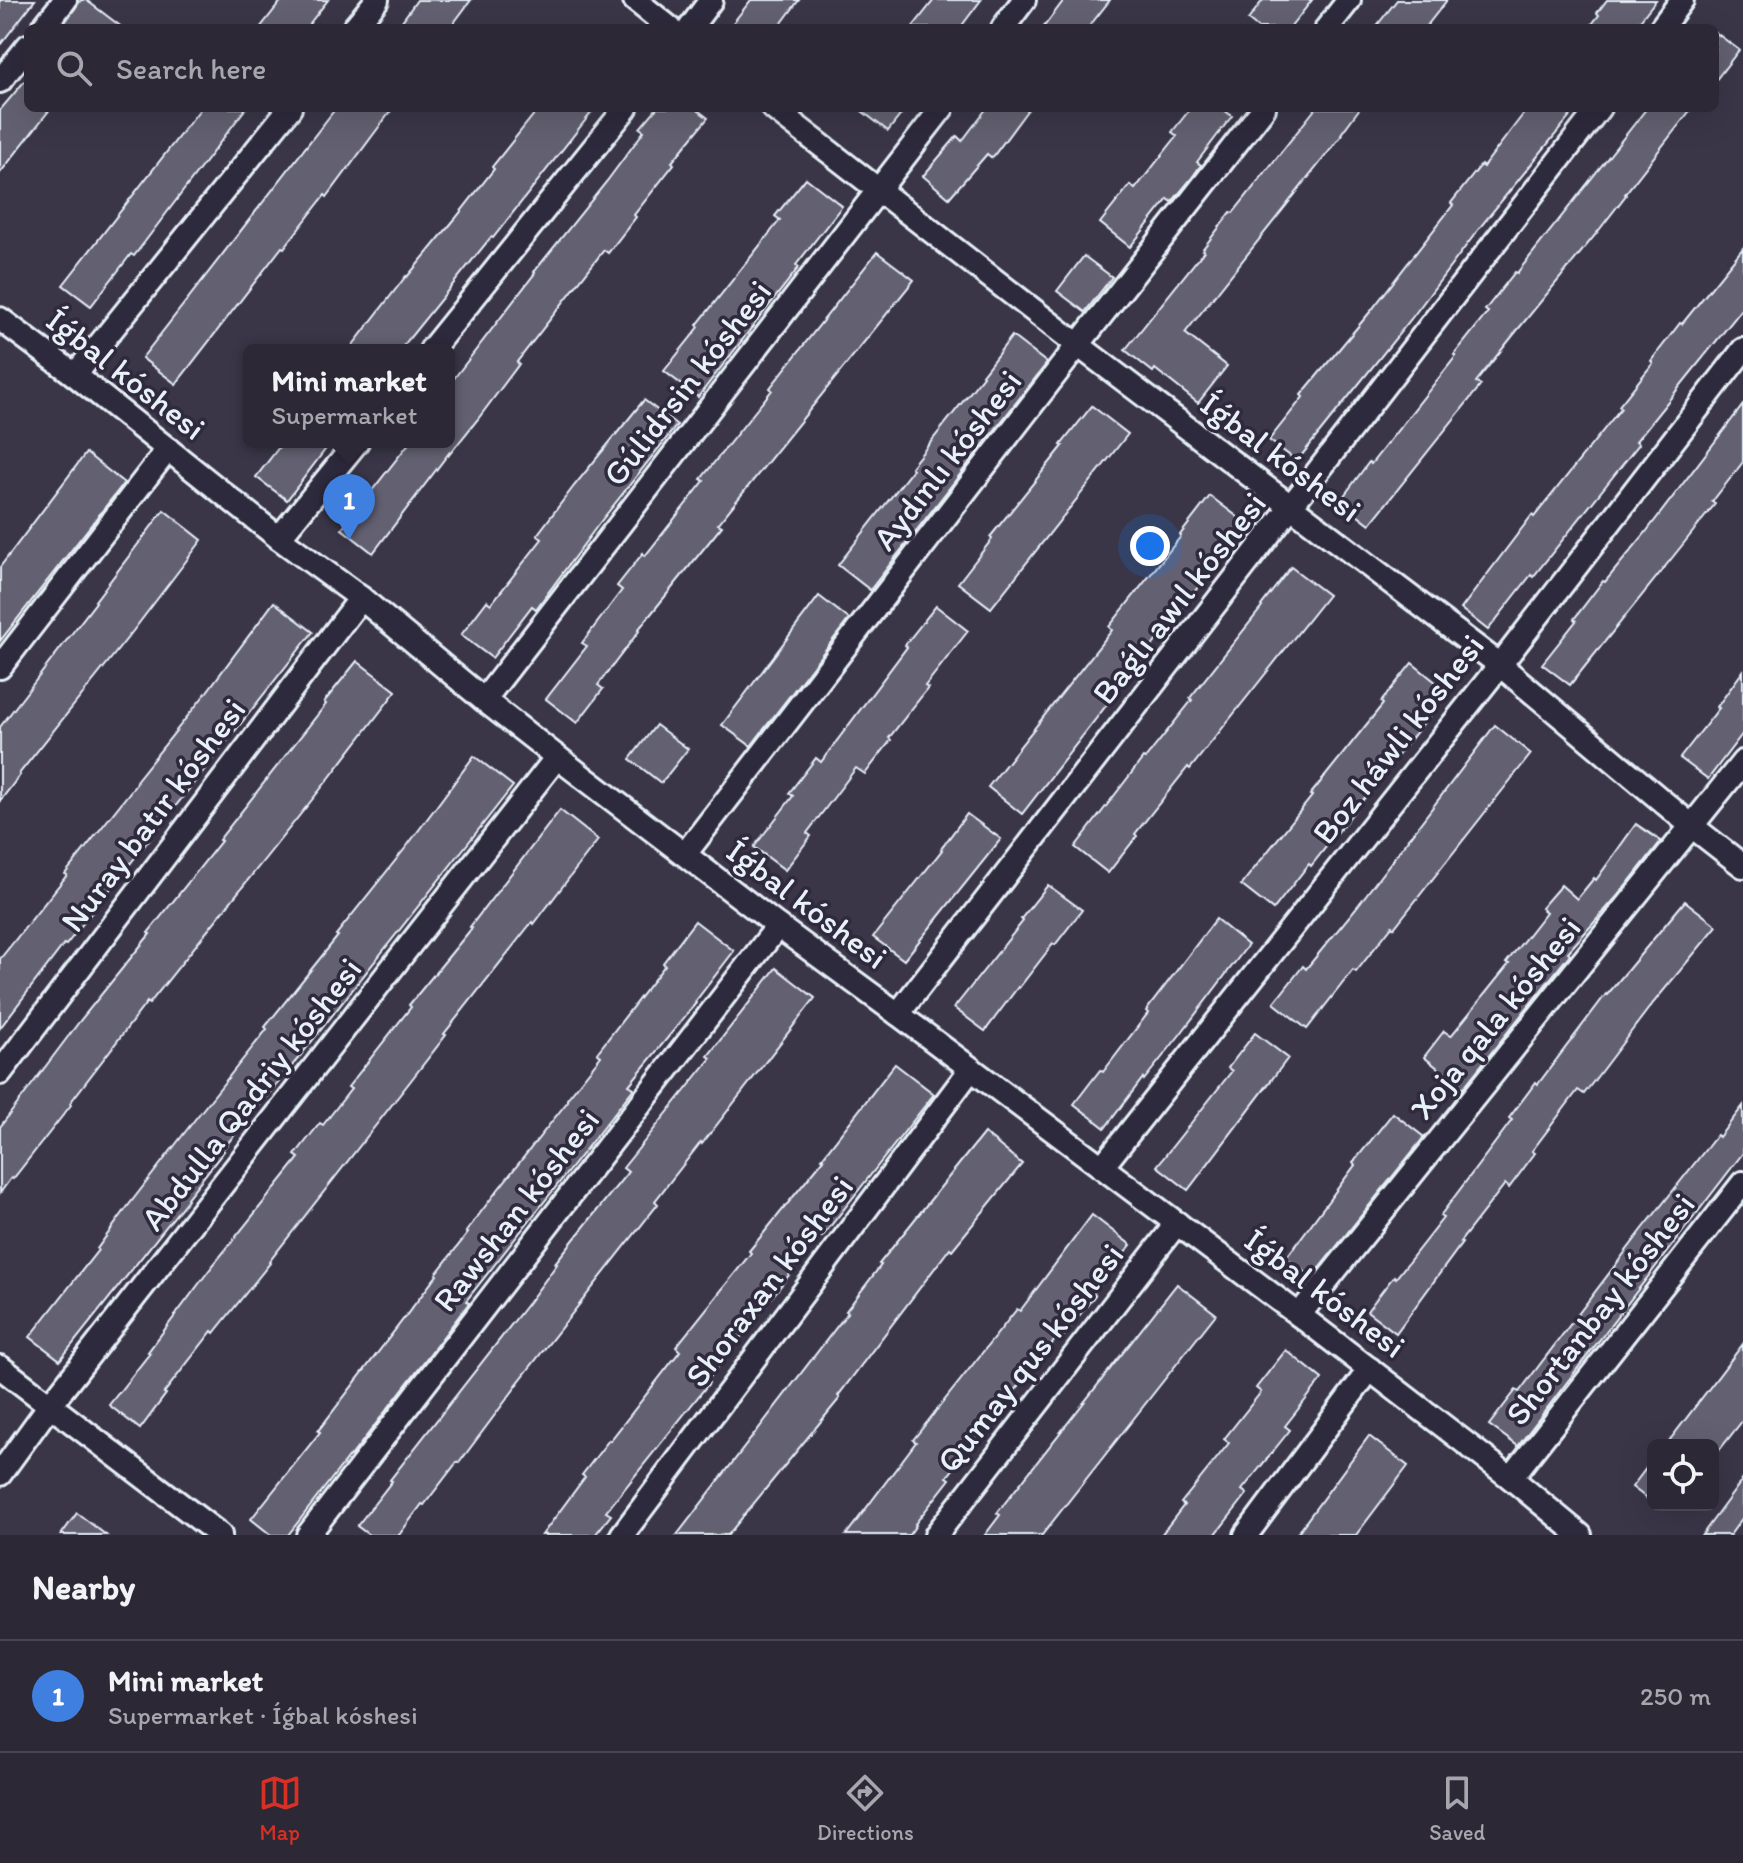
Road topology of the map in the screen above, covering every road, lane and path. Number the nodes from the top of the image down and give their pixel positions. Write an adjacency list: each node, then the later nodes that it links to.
1 (65, 0): 8 (street)
2 (377, 0): 9 (street)
3 (635, 0): 10 (street)
4 (711, 0): 11 (street)
5 (1024, 0): 12 (street)
6 (1349, 0): 13 (street)
7 (1682, 0): 14 (street)
8 (46, 24)
9 (357, 24)
10 (665, 24)
11 (693, 24)
12 (1006, 24)
13 (1330, 24)
14 (1664, 24)
15 (24, 51): 16 (street)
16 (0, 81)
17 (287, 112): 28 (street)
18 (623, 112): 25 (street)
19 (778, 112): 23 (street, Íǵbal kóshesi)
20 (939, 112): 23 (street, Gúlidrsin kóshesi)
21 (1261, 112): 26 (street, Aydınlı kóshesi)
22 (1596, 112): 31 (street, Baǵlı awıl kóshesi)
23 (880, 190): 26 (street, Íǵbal kóshesi); 36 (street, Gúlidrsin kóshesi)
24 (0, 319): 28 (street, Íǵbal kóshesi)
25 (436, 344)
26 (1078, 345): 31 (street, Íǵbal kóshesi); 40 (street, Aydınlı kóshesi)
27 (1743, 350): 34 (street, Boz háwli kóshesi)
28 (75, 375): 30 (street, Íǵbal kóshesi)
29 (352, 448): 32 (street)
30 (168, 449): 32 (street, Íǵbal kóshesi); 35 (street)
31 (1291, 508): 34 (street, Íǵbal kóshesi); 43 (street, Baǵlı awıl kóshesi)
32 (279, 538): 33 (street, Íǵbal kóshesi)
33 (361, 598): 36 (street, Íǵbal kóshesi); 45 (street, Nuray batır kóshesi)
34 (1500, 665): 39 (street, Íǵbal kóshesi); 46 (street, Boz háwli kóshesi)
35 (0, 667)
36 (484, 700): 37 (street, Íǵbal kóshesi)
37 (557, 757): 40 (street, Íǵbal kóshesi); 52 (street, Abdulla Qadriy kóshesi)
38 (1743, 762): 39 (street, Xoja qala kóshesi)
39 (1693, 827): 41 (street, Íǵbal kóshesi); 49 (street, Xoja qala kóshesi)
40 (685, 854): 42 (street, Íǵbal kóshesi)
41 (1743, 866)
42 (778, 926): 43 (street, Íǵbal kóshesi); 57 (street, Rawshan kóshesi)
43 (898, 1014): 44 (street, Íǵbal kóshesi)
44 (971, 1069): 46 (street, Íǵbal kóshesi); 58 (street, Shoraxan kóshesi)
45 (0, 1073)
46 (1102, 1167): 48 (street, Íǵbal kóshesi)
47 (1743, 1183): 54 (street, Shortanbay kóshesi)
48 (1177, 1223): 49 (street, Íǵbal kóshesi); 59 (street, Qumay qus kóshesi)
49 (1299, 1315): 51 (street, Íǵbal kóshesi)
50 (0, 1367): 52 (street)
51 (1370, 1369): 54 (street, Íǵbal kóshesi); 60 (street)
52 (50, 1405): 53 (street, Abdulla Qadriy kóshesi); 56 (street)
53 (0, 1474)
54 (1511, 1478): 55 (street, Íǵbal kóshesi)
55 (1571, 1532)
56 (220, 1535)
57 (308, 1535)
58 (622, 1535)
59 (936, 1535)
60 (1246, 1535)

